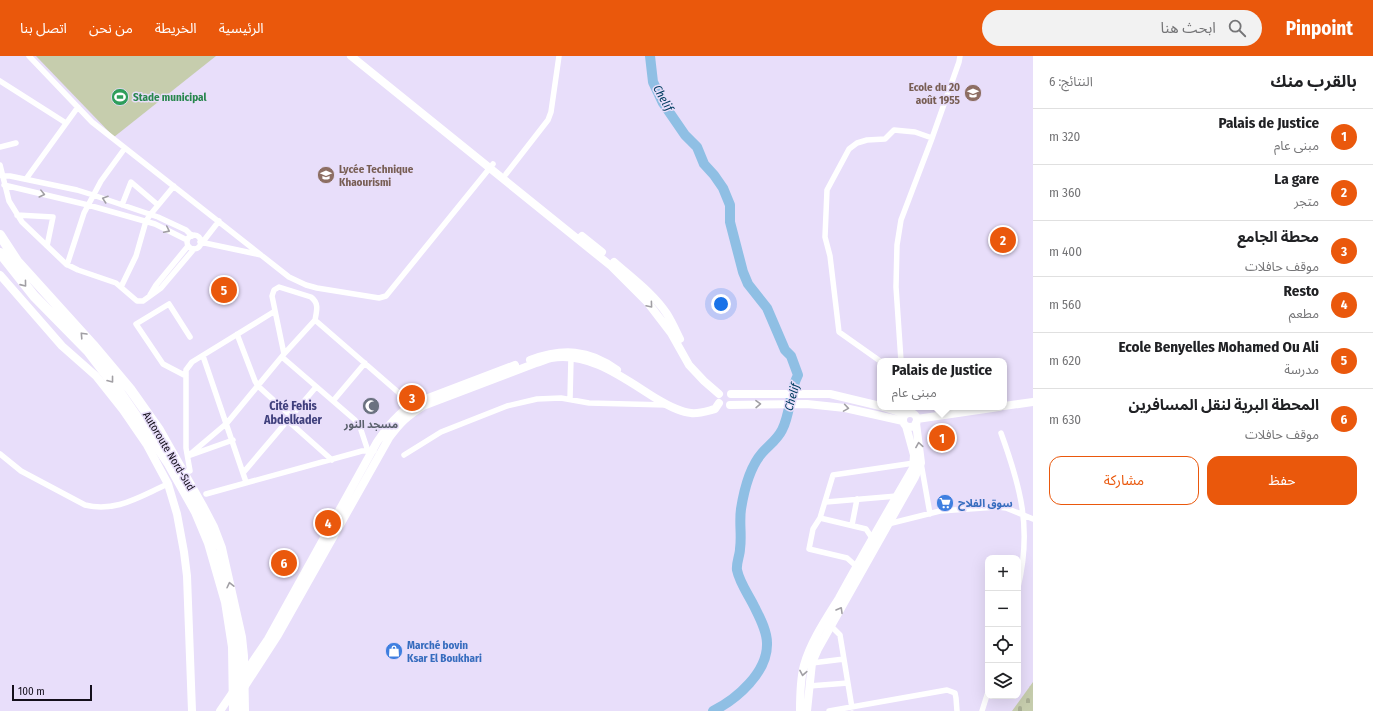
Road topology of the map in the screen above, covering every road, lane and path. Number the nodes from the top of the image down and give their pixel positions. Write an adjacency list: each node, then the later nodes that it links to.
1 (29, 56): 7 (street)
2 (351, 56): 14 (street)
3 (360, 56): 14 (street)
4 (559, 56): 15 (street)
5 (960, 56): 9 (street)
6 (0, 81): 8 (street)
7 (78, 107): 8 (street); 12 (street)
8 (66, 123): 17 (street)
9 (932, 138): 44 (street); 45 (street)
10 (16, 143): 11 (street)
11 (0, 147)
12 (125, 148): 19 (street); 20 (street)
13 (0, 166): 16 (street)
14 (492, 167): 15 (street); 33 (street); 47 (street, one-way to 47)
15 (506, 174): 47 (street)
16 (2, 176): 17 (street); 18 (street)
17 (26, 179): 20 (street)
18 (4, 184): 21 (street, one-way to 21); 24 (street)
19 (174, 186): 23 (street); 27 (street)
20 (93, 195): 21 (street); 22 (street, one-way to 20)
21 (88, 205): 26 (street); 34 (street)
22 (122, 205): 23 (street); 25 (street)
23 (158, 205): 25 (street)
24 (17, 215): 31 (street); 31 (street)
25 (150, 215): 26 (street); 30 (street)
26 (146, 221): 30 (street, one-way to 30); 36 (street)
27 (219, 221): 29 (street); 33 (street)
28 (0, 235): 104 (highway, Autoroute Nord-Sud, one-way to 28)
29 (200, 242): 30 (street); 30 (street); 33 (street)
30 (190, 243): 36 (street)
31 (47, 246): 34 (street)
32 (0, 253): 103 (highway, Autoroute Nord-Sud, one-way to 103)
33 (263, 256)
34 (67, 265): 36 (street)
35 (0, 275): 79 (street)
36 (122, 287)
37 (275, 311): 38 (street); 39 (street); 42 (street)
38 (315, 320): 42 (street); 46 (street)
39 (237, 334): 41 (street); 49 (street)
40 (190, 337): 48 (street)
41 (204, 356): 48 (street); 67 (street)
42 (283, 356): 49 (street); 50 (street)
43 (571, 358): 53 (street); 57 (street); 61 (street)
44 (901, 358)
45 (877, 359)
46 (365, 363): 54 (street); 61 (street)
47 (694, 369): 51 (street)
48 (186, 376): 73 (street)
49 (258, 386): 65 (street); 67 (street)
50 (316, 387): 54 (street); 65 (street)
51 (720, 394): 52 (street); 56 (street)
52 (731, 394): 58 (street); 59 (street)
53 (570, 399): 57 (street); 72 (street)
54 (333, 401): 70 (street)
55 (1033, 402): 60 (street)
56 (719, 403): 57 (street); 58 (street)
57 (669, 405): 61 (street)
58 (730, 405): 64 (street, one-way to 64)
59 (877, 405)
60 (1007, 406)
61 (415, 407): 70 (street)
62 (891, 410): 64 (street)
63 (981, 410): 66 (street)
64 (906, 416): 66 (street); 66 (street); 75 (street)
65 (289, 418): 74 (street); 77 (street)
66 (916, 421): 75 (street, one-way to 66)
67 (227, 423): 69 (street); 73 (street)
68 (1001, 433): 85 (street)
69 (233, 440): 73 (street); 77 (street)
70 (374, 451): 74 (street); 101 (street); 102 (street)
71 (0, 454): 79 (street)
72 (404, 455)
73 (188, 456): 76 (street)
74 (332, 460): 78 (street)
75 (918, 463): 81 (street); 83 (street); 84 (street); 88 (street)
76 (190, 471)
77 (243, 473): 78 (street)
78 (246, 482): 80 (street)
79 (168, 484): 100 (street)
80 (206, 494)
81 (897, 496): 82 (street); 90 (street)
82 (858, 499): 83 (street); 89 (street)
83 (826, 502): 86 (street)
84 (930, 514): 85 (street); 88 (street)
85 (1024, 515): 87 (street); 92 (street)
86 (820, 518): 89 (street); 91 (street)
87 (1033, 519)
88 (888, 524): 93 (street, one-way to 88)
89 (852, 525): 90 (street)
90 (872, 538): 91 (street)
91 (856, 566): 105 (street, one-way to 105)
92 (1021, 570)
93 (831, 626): 94 (street); 95 (street)
94 (844, 659): 95 (street); 96 (street)
95 (812, 663): 97 (street)
96 (848, 682): 97 (street); 99 (street)
97 (808, 686): 106 (street)
98 (986, 699): 109 (street)
99 (852, 708): 107 (street); 108 (street)
100 (192, 711)
101 (220, 711)
102 (229, 711)
103 (234, 711)
104 (244, 711)
105 (800, 711)
106 (807, 711)
107 (830, 711)
108 (957, 711)
109 (982, 711)

